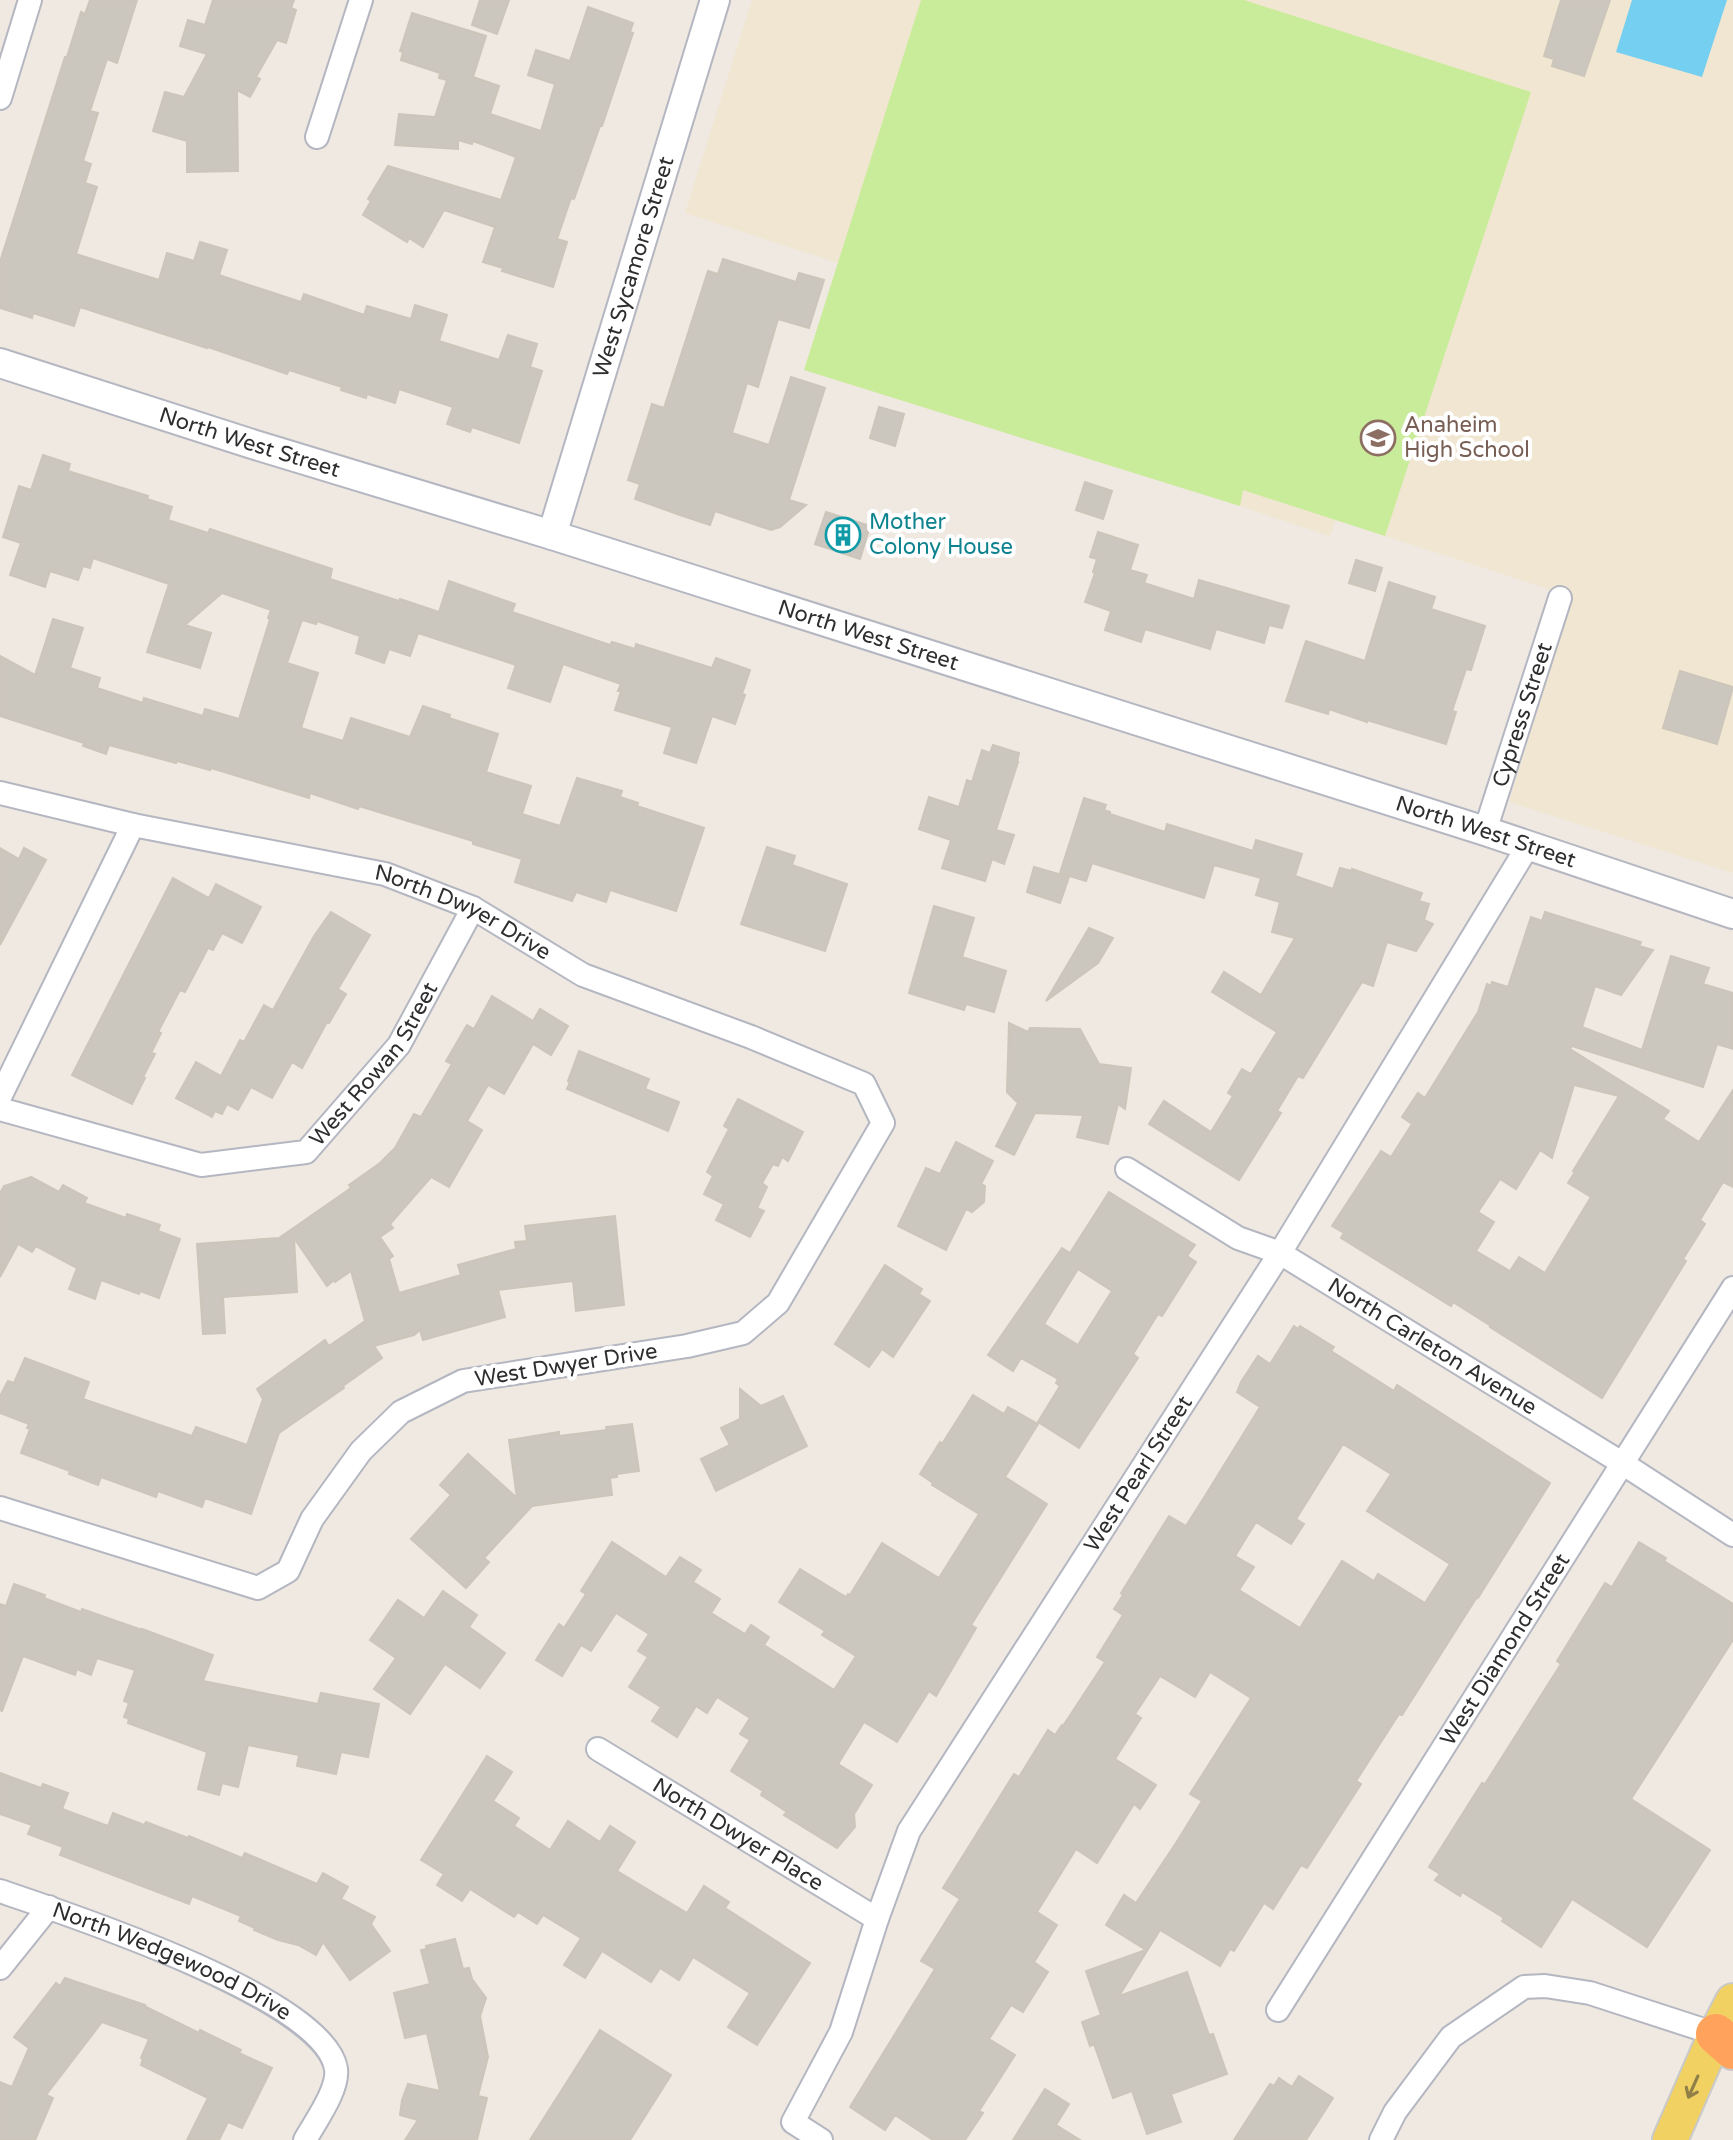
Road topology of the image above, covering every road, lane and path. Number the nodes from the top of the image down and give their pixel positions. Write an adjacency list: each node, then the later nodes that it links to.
1 (30, 0): 4 (street)
2 (361, 0): 5 (street)
3 (715, 0): 7 (street, West Sycamore Street)
4 (0, 98)
5 (317, 137)
6 (0, 363): 7 (street, North West Street)
7 (552, 535): 11 (street, North West Street)
8 (1560, 598): 11 (street, Cypress Street)
9 (0, 793): 10 (street, North Dwyer Drive)
10 (133, 825): 13 (street, North Dwyer Drive); 15 (street)
11 (1485, 831): 12 (street, North West Street)
12 (1528, 846): 14 (street, North West Street); 19 (street, West Pearl Street)
13 (473, 908): 16 (street, West Rowan Street); 17 (street, North Dwyer Drive)
14 (1733, 914)
15 (0, 1097)
16 (0, 1109)
17 (883, 1123): 22 (street, West Dwyer Drive)
18 (1127, 1169): 19 (street, North Carleton Avenue)
19 (1280, 1253): 21 (street, North Carleton Avenue); 27 (street, West Pearl Street)
20 (1733, 1288): 21 (street, West Diamond Street)
21 (1622, 1463): 23 (street, North Carleton Avenue); 29 (street, West Diamond Street)
22 (0, 1508)
23 (1733, 1535)
24 (598, 1749): 27 (street, North Dwyer Place)
25 (0, 1891): 26 (street, North Wedgewood Drive)
26 (49, 1907): 28 (street); 31 (street, North Wedgewood Drive)
27 (877, 1919): 32 (street, West Pearl Street)
28 (0, 1968)
29 (1278, 2010)
30 (1729, 2030): 33 (street); 34 (main road, one-way to 34)
31 (305, 2140)
32 (821, 2140)
33 (1381, 2140)
34 (1670, 2140)

